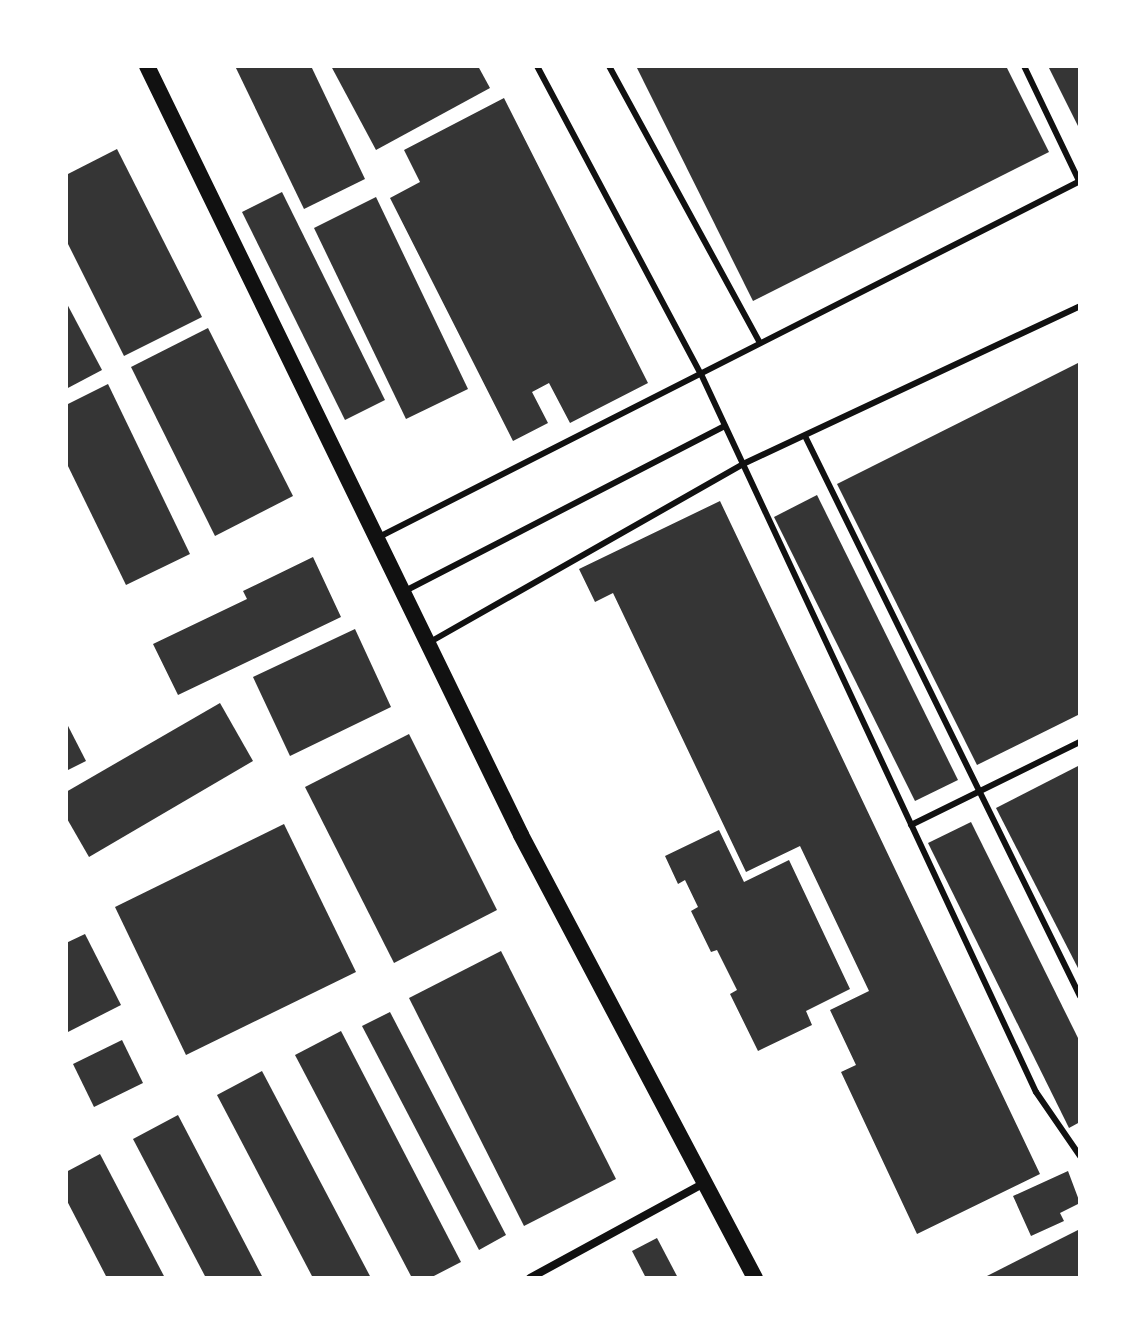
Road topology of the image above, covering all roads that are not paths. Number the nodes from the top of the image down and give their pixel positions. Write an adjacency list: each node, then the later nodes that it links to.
1 (147, 66): 12 (main road)
2 (537, 66): 8 (lane)
3 (609, 66): 7 (lane)
4 (1024, 66): 5 (lane)
5 (1080, 182): 7 (lane)
6 (1080, 306): 10 (lane)
7 (760, 343): 8 (lane)
8 (701, 374): 9 (lane); 12 (lane)
9 (725, 426): 11 (lane); 13 (lane)
10 (805, 436): 11 (lane); 16 (lane)
11 (743, 464): 14 (lane); 17 (lane)
12 (377, 538): 13 (main road)
13 (403, 592): 14 (main road)
14 (429, 643): 20 (main road)
15 (1080, 742): 16 (lane)
16 (980, 791): 17 (lane); 18 (lane)
17 (911, 825): 19 (lane)
18 (1080, 996)
19 (1079, 1151)
20 (705, 1183): 21 (street); 22 (main road)
21 (530, 1278)
22 (755, 1278)

